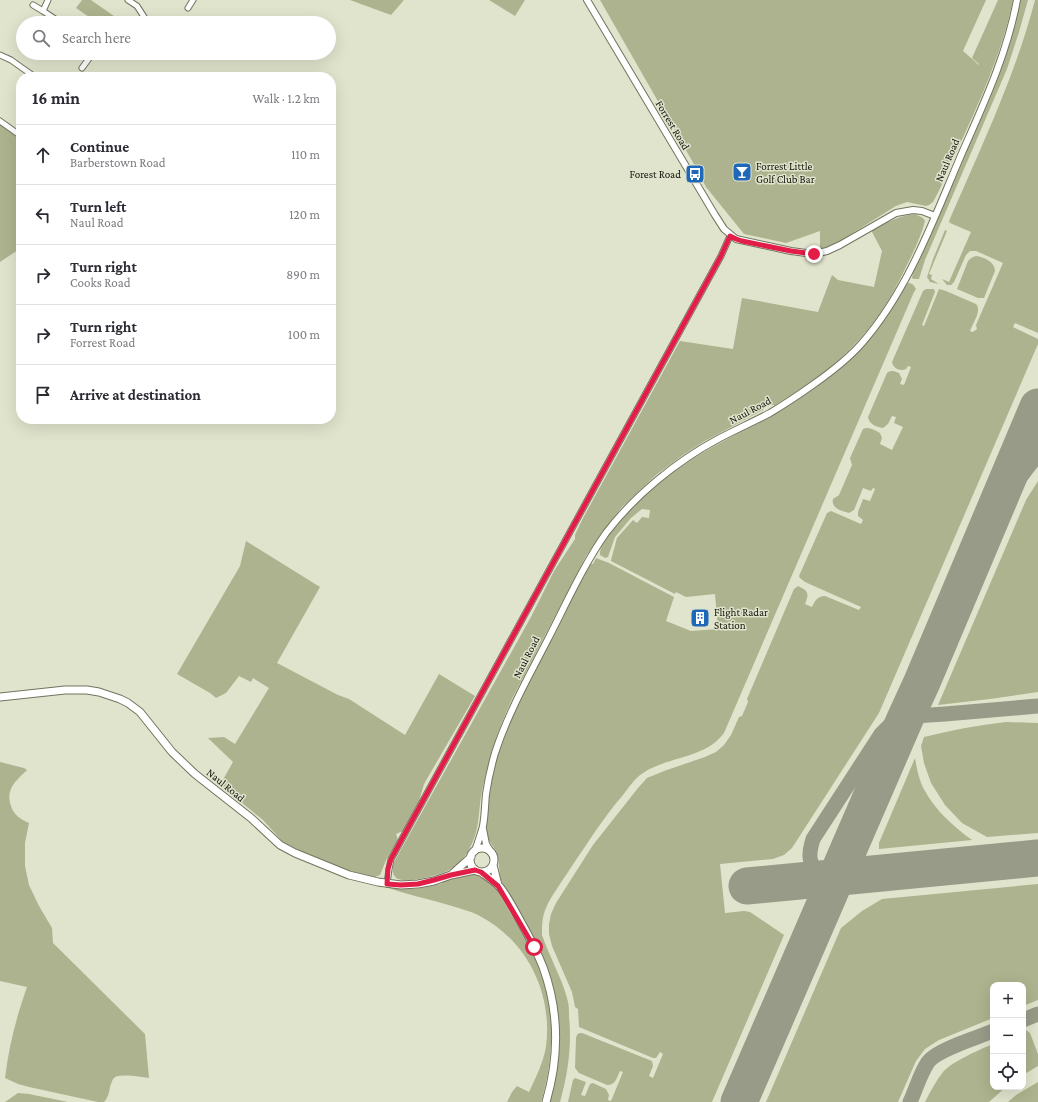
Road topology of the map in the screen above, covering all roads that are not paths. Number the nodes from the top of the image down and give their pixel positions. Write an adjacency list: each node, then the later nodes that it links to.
1 (48, 0): 8 (street)
2 (128, 0): 10 (street)
3 (193, 0): 7 (street)
4 (587, 0): 18 (street, Forrest Road)
5 (1017, 0): 17 (street, Naul Road)
6 (33, 5): 8 (street)
7 (188, 8)
8 (43, 11): 9 (street)
9 (50, 16)
10 (143, 16)
11 (0, 55): 14 (street)
12 (88, 60): 13 (street)
13 (82, 68)
14 (28, 72)
15 (0, 121): 16 (street)
16 (16, 132)
17 (935, 216): 18 (street); 20 (street, Naul Road)
18 (730, 236): 26 (street)
19 (0, 697): 26 (main road, Naul Road)
20 (483, 827): 21 (street, Naul Road); 22 (street, Naul Road)
21 (473, 854): 22 (main road); 24 (main road); 25 (main road, Naul Road)
22 (492, 854): 23 (main road)
23 (493, 865): 24 (main road); 27 (main road)
24 (478, 871): 25 (main road, Naul Road); 27 (main road)
25 (451, 875): 26 (main road, Naul Road)
26 (387, 884)
27 (498, 886): 28 (main road)
28 (546, 1102)

